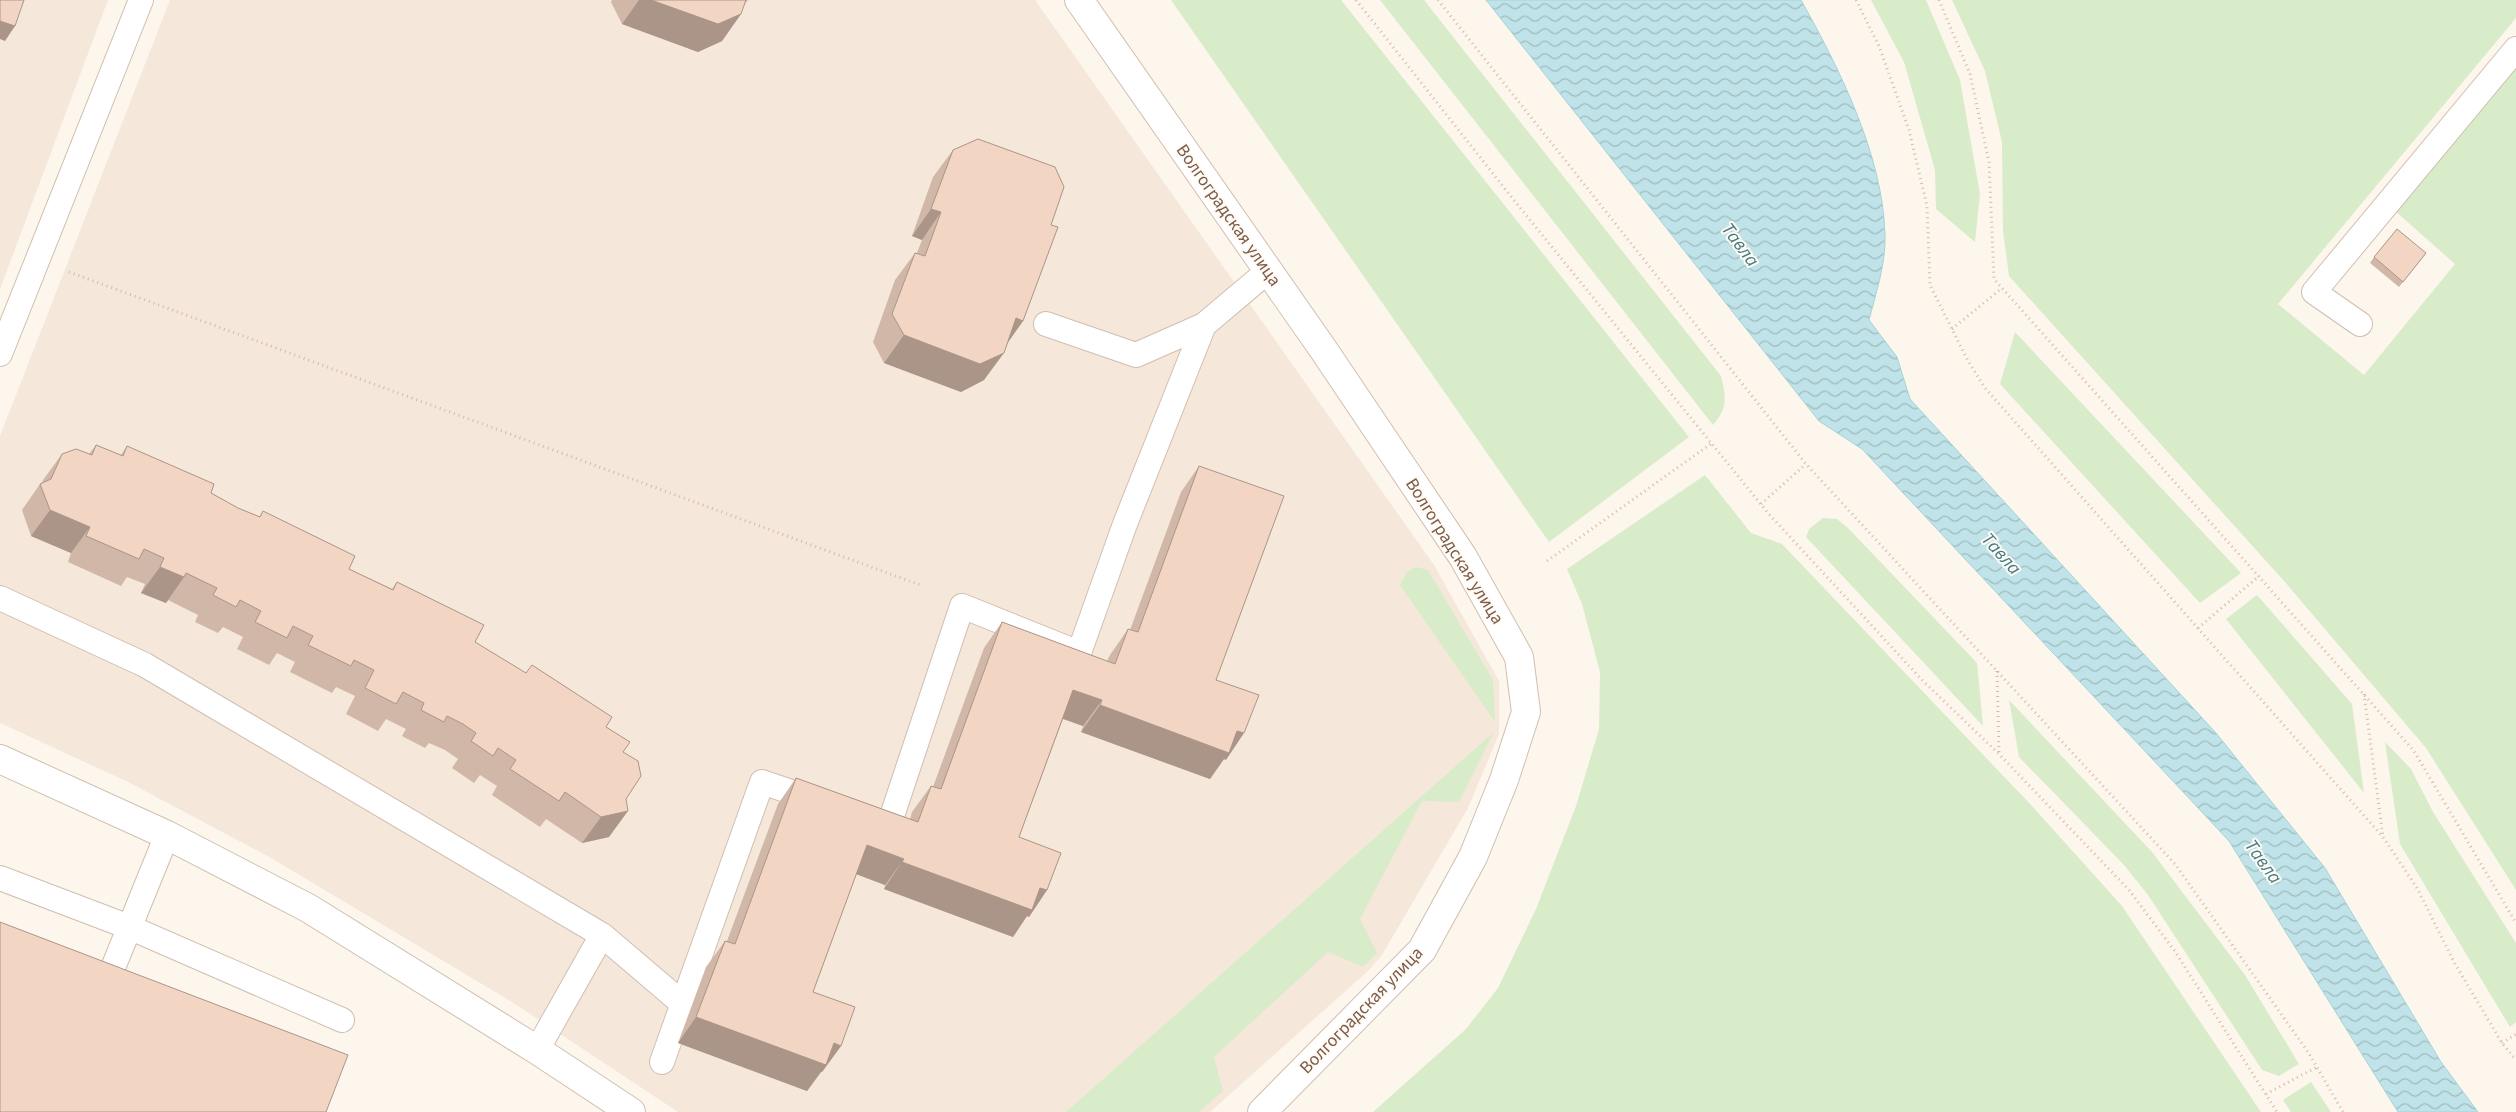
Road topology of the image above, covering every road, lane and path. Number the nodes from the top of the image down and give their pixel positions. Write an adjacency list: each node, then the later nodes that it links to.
1 (141, 0): 8 (lane)
2 (1079, 0): 9 (street, Волгоградская улица)
3 (1356, 0): 16 (path)
4 (1438, 0): 17 (path)
5 (1856, 0): 14 (path)
6 (1939, 0): 10 (path)
7 (2516, 49): 12 (lane)
8 (37, 260): 15 (lane); 21 (path)
9 (1268, 271): 13 (lane); 45 (street, Волгоградская улица)
10 (2002, 288): 14 (path); 20 (path)
11 (1046, 324): 13 (lane)
12 (2360, 324)
13 (1204, 325): 35 (lane)
14 (1952, 329): 23 (path)
15 (0, 354)
16 (1712, 444): 18 (path); 19 (path)
17 (1806, 464): 18 (path); 24 (path)
18 (1761, 504): 26 (path)
19 (1547, 562)
20 (2259, 576): 23 (path); 25 (path)
21 (923, 586)
22 (0, 598): 33 (lane)
23 (2198, 628): 29 (path)
24 (1997, 671): 26 (path); 42 (path)
25 (2364, 694): 29 (path); 31 (path)
26 (1999, 754): 43 (path)
27 (0, 759): 28 (street)
28 (167, 835): 32 (lane); 39 (street)
29 (2383, 837): 38 (path)
30 (0, 878): 32 (lane)
31 (2516, 923)
32 (129, 927): 34 (lane); 36 (lane)
33 (602, 935): 35 (lane); 39 (lane)
34 (106, 985)
35 (683, 1004): 41 (lane)
36 (342, 1020)
37 (2516, 1034): 38 (path)
38 (2502, 1043): 40 (path)
39 (537, 1050): 44 (street)
40 (2516, 1060)
41 (662, 1062)
42 (2317, 1067): 43 (path); 47 (path)
43 (2266, 1094): 46 (path)
44 (631, 1112)
45 (1262, 1112)
46 (2277, 1112)
47 (2344, 1112)

